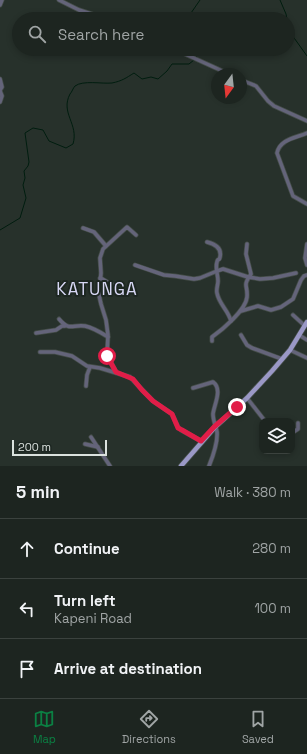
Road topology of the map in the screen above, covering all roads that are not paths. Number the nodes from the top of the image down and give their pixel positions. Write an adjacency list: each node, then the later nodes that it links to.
1 (2, 0): 3 (street)
2 (59, 0): 4 (street)
3 (0, 5)
4 (85, 12)
5 (190, 56): 6 (street)
6 (216, 68)
7 (0, 79): 9 (street)
8 (247, 82): 11 (street)
9 (0, 90): 10 (street)
10 (0, 102)
11 (307, 120)
12 (305, 134): 13 (street); 14 (street)
13 (307, 139)
14 (307, 204)
15 (83, 228): 20 (street)
16 (136, 235): 20 (street)
17 (207, 242): 23 (street)
18 (247, 244): 26 (street)
19 (307, 244): 22 (street)
20 (106, 246): 27 (street)
21 (135, 265): 23 (street)
22 (307, 265)
23 (216, 271): 26 (street); 32 (street)
24 (296, 273): 26 (street)
25 (307, 275): 29 (street)
26 (248, 277): 29 (street)
27 (100, 278): 28 (street); 38 (street)
28 (114, 285)
29 (241, 312): 32 (street)
30 (293, 315): 33 (street)
31 (59, 319): 34 (street)
32 (231, 321): 40 (street)
33 (306, 324): 37 (main road)
34 (65, 326): 35 (street); 38 (street)
35 (36, 333)
36 (241, 335): 44 (street)
37 (299, 335): 39 (street); 41 (main road)
38 (108, 338): 46 (street)
39 (307, 340)
40 (212, 341)
41 (290, 350): 43 (street); 44 (main road)
42 (40, 352): 45 (street)
43 (307, 358)
44 (282, 359): 49 (main road)
45 (90, 367): 46 (street); 47 (street)
46 (116, 372): 55 (street)
47 (86, 386)
48 (193, 388): 52 (street)
49 (247, 398): 50 (street); 52 (main road)
50 (263, 418)
51 (298, 423): 53 (street)
52 (214, 427): 55 (main road); 60 (street)
53 (295, 431)
54 (91, 437): 57 (street)
55 (201, 441): 59 (main road)
56 (85, 444): 57 (street)
57 (98, 447): 58 (street)
58 (110, 466)
59 (181, 466)
60 (209, 466)

